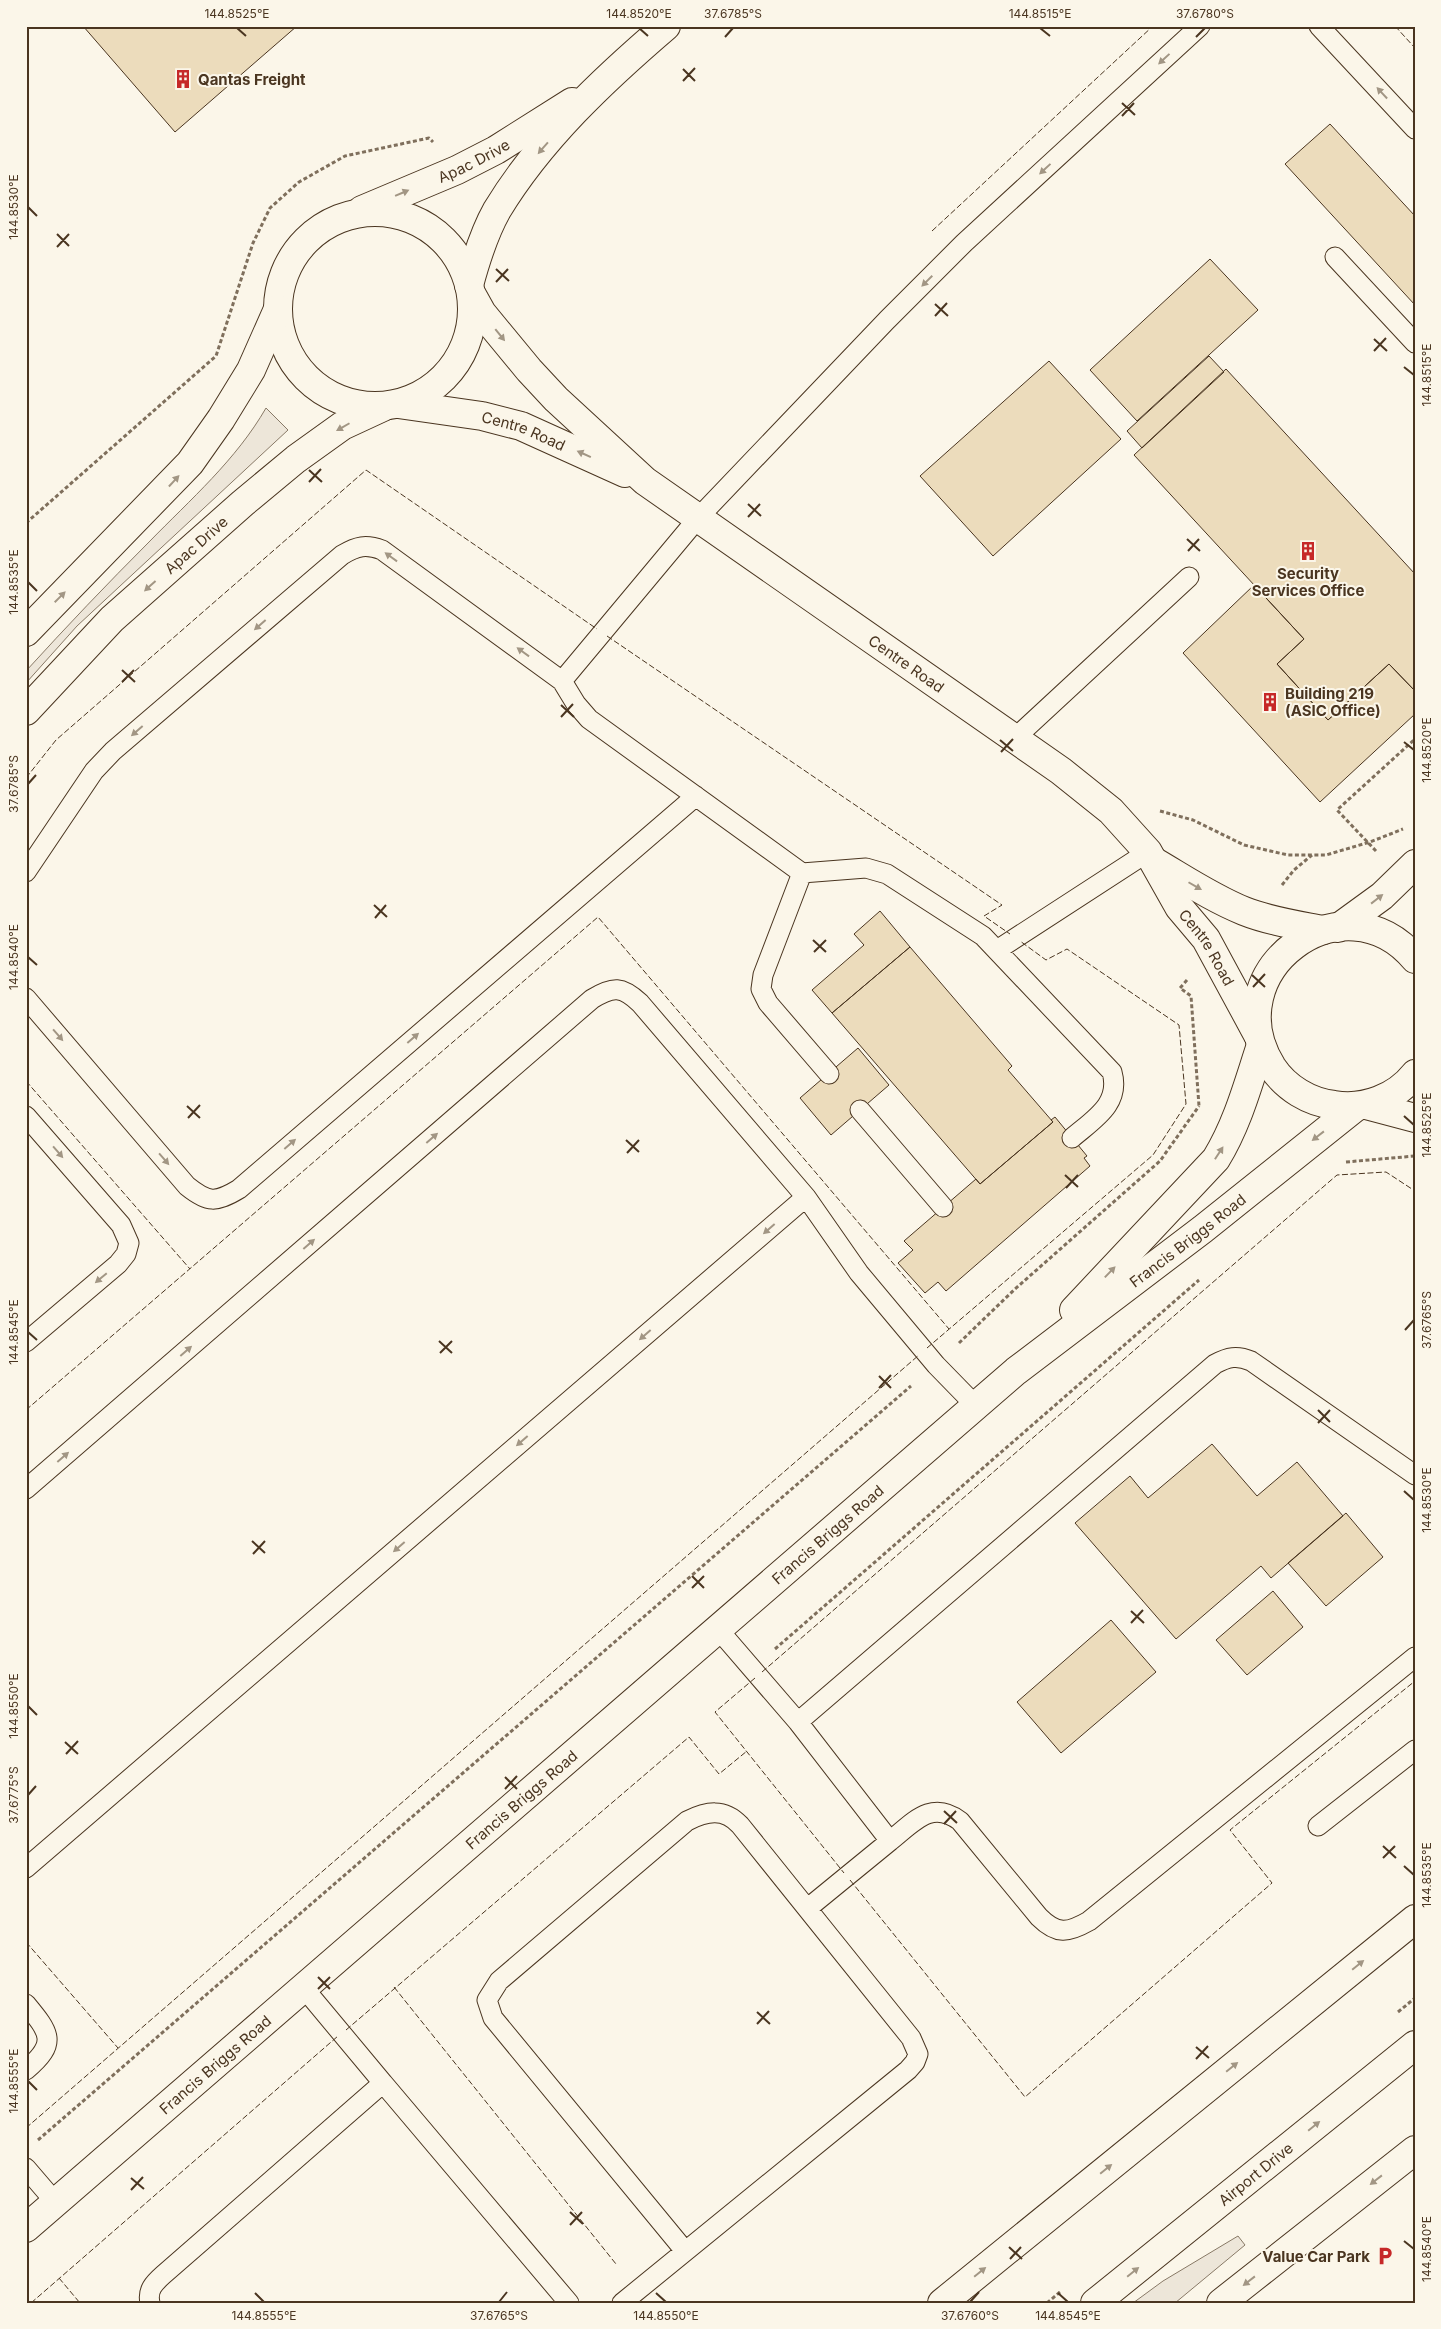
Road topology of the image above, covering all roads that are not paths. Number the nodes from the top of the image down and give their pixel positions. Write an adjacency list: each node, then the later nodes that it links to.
1 (666, 26): 4 (street, Apac Drive)
2 (1200, 26): 13 (lane, one-way to 13)
3 (1320, 26): 5 (lane, one-way to 3)
4 (599, 85): 6 (street, Apac Drive, one-way to 4); 8 (street, Apac Drive, one-way to 8)
5 (1415, 129)
6 (341, 219): 8 (street, Centre Road); 9 (street)
7 (1335, 257): 10 (lane)
8 (470, 290): 11 (street, Apac Drive); 12 (street, Centre Road, one-way to 12)
9 (278, 309): 11 (street); 15 (street, one-way to 9)
10 (1415, 343)
11 (390, 404): 12 (street, Centre Road, one-way to 11); 17 (street, Apac Drive, one-way to 17)
12 (645, 481): 13 (street, Centre Road)
13 (698, 518): 16 (lane); 18 (street, Centre Road)
14 (1189, 577): 18 (lane)
15 (26, 632)
16 (562, 681): 19 (lane); 22 (lane, one-way to 22)
17 (26, 711)
18 (1014, 739): 20 (street, Centre Road)
19 (696, 796): 23 (lane); 27 (lane, one-way to 19)
20 (1150, 857): 24 (street, Centre Road, one-way to 24); 25 (lane); 28 (street, Centre Road)
21 (1408, 870): 24 (street, one-way to 21)
22 (26, 872)
23 (802, 873): 25 (lane); 29 (lane)
24 (1330, 929): 26 (street, Centre Road); 28 (street)
25 (997, 950): 35 (lane)
26 (1415, 959)
27 (26, 998)
28 (1259, 1040): 31 (street, Centre Road); 39 (street, Francis Briggs Road, one-way to 28)
29 (829, 1074)
30 (1415, 1074): 31 (street)
31 (1361, 1105): 34 (street); 39 (street, Francis Briggs Road, one-way to 39)
32 (860, 1110): 37 (lane)
33 (26, 1116): 38 (lane, one-way to 38)
34 (1415, 1118)
35 (1072, 1138)
36 (806, 1197): 40 (lane); 42 (lane, one-way to 36); 49 (lane, one-way to 49)
37 (943, 1207)
38 (26, 1342)
39 (1016, 1371): 40 (street, Francis Briggs Road)
40 (976, 1406): 43 (street, Francis Briggs Road)
41 (1415, 1475): 45 (lane)
42 (26, 1489)
43 (717, 1628): 45 (lane); 52 (street, Francis Briggs Road)
44 (1415, 1656): 48 (lane)
45 (798, 1722): 48 (lane)
46 (1415, 1750): 47 (lane)
47 (1318, 1826)
48 (890, 1841): 50 (lane)
49 (26, 1868)
50 (808, 1908): 61 (lane); 61 (lane)
51 (1415, 1919): 65 (street, one-way to 51)
52 (303, 1987): 56 (lane); 59 (street, Francis Briggs Road)
53 (26, 2004): 55 (lane)
54 (1415, 2045): 66 (street, Airport Drive, one-way to 54)
55 (26, 2070)
56 (383, 2083): 62 (lane); 63 (lane)
57 (1415, 2150): 67 (street, one-way to 67)
58 (26, 2168): 59 (lane)
59 (56, 2203): 60 (street, Francis Briggs Road)
60 (26, 2228)
61 (685, 2251): 64 (lane)
62 (150, 2303)
63 (569, 2303)
64 (622, 2303)
65 (942, 2303)
66 (1095, 2303)
67 (1221, 2303)

